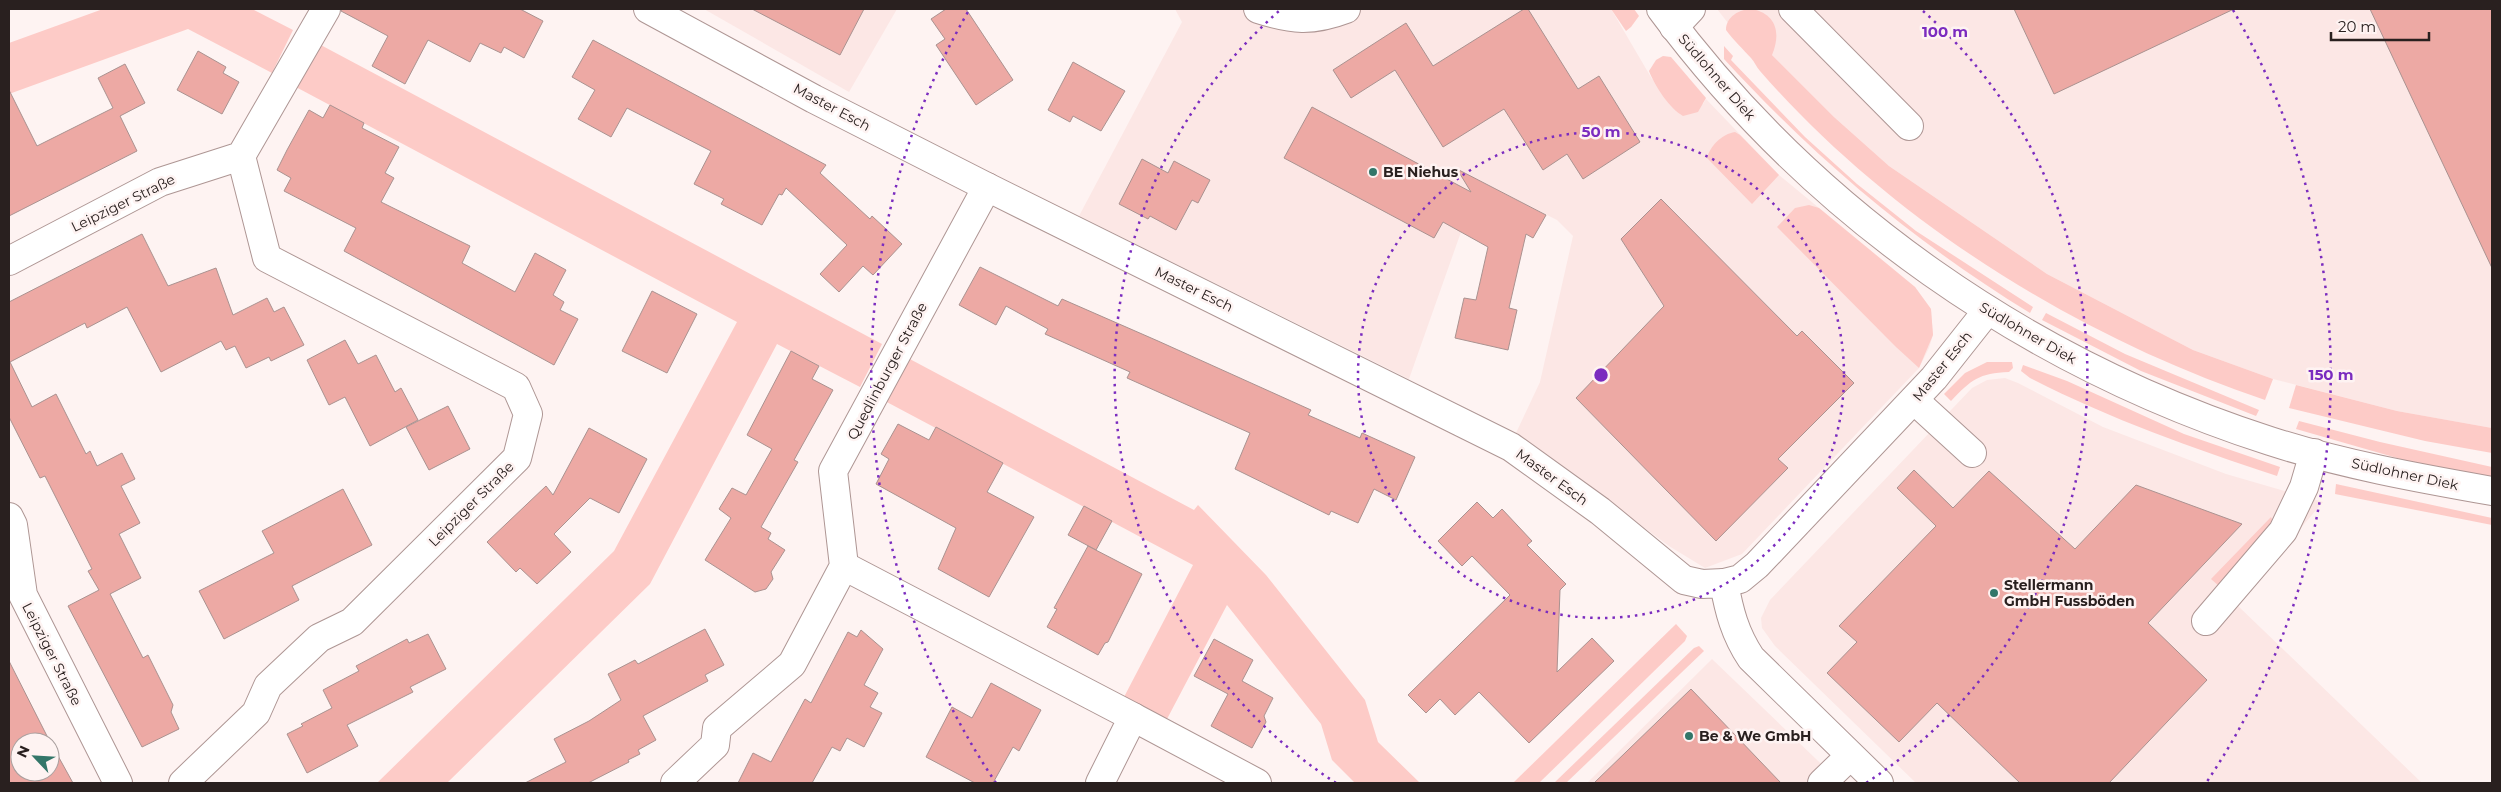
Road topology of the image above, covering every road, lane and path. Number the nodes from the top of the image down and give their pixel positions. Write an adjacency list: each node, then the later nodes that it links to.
1 (326, 9): 8 (street)
2 (648, 9): 9 (street, Master Esch)
3 (1258, 9): 4 (street)
4 (1346, 9)
5 (1793, 9): 7 (street)
6 (1675, 15): 11 (street, Südlohner Diek)
7 (1908, 126)
8 (241, 156): 10 (street, Leipziger Straße); 23 (street, Leipziger Straße)
9 (987, 187): 17 (street, Quedlinburger Straße); 18 (street, Master Esch)
10 (9, 261)
11 (1987, 310): 12 (street, Master Esch); 14 (street, Südlohner Diek)
12 (1914, 400): 13 (street); 18 (street, Master Esch)
13 (1972, 453)
14 (2314, 453): 15 (street, Südlohner Diek); 19 (street)
15 (2492, 491)
16 (9, 517): 22 (street, Leipziger Straße)
17 (844, 566): 20 (street); 24 (street)
18 (1724, 583): 21 (street)
19 (2206, 621)
20 (1133, 717): 25 (street); 26 (street)
21 (1850, 756): 27 (street); 28 (street)
22 (118, 783)
23 (182, 783)
24 (676, 783)
25 (1100, 783)
26 (1257, 783)
27 (1822, 783)
28 (1879, 783)

